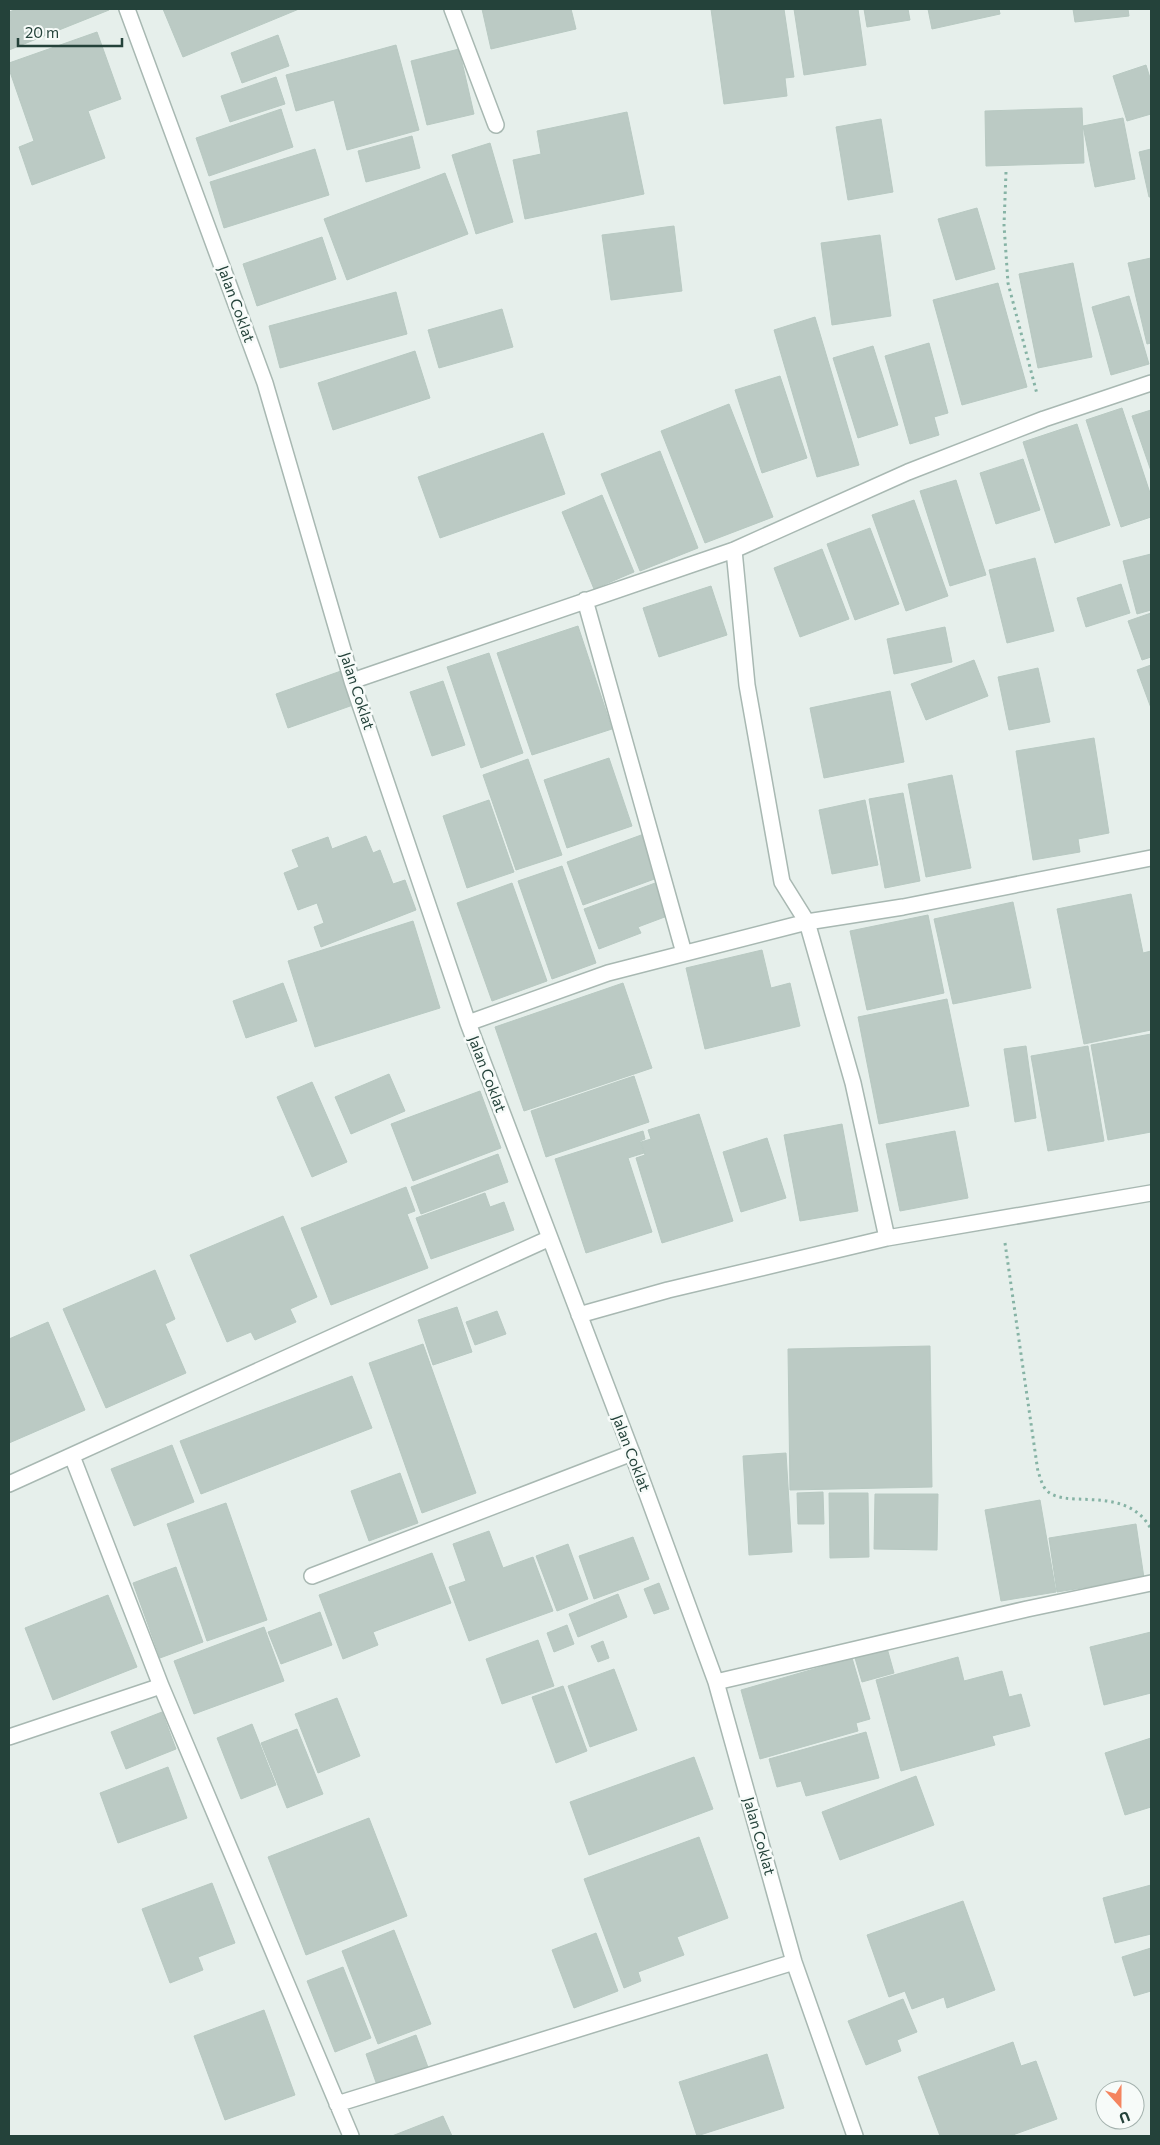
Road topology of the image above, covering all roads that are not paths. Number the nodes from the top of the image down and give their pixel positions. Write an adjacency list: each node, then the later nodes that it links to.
1 (127, 9): 7 (street, Jalan Coklat)
2 (452, 9): 3 (street)
3 (496, 125)
4 (1151, 383): 5 (street)
5 (734, 550): 6 (street); 9 (street)
6 (584, 600): 7 (street); 10 (street)
7 (352, 680): 11 (street, Jalan Coklat)
8 (1151, 858): 9 (street)
9 (807, 922): 10 (street); 13 (street)
10 (684, 953): 11 (street)
11 (468, 1023): 14 (street, Jalan Coklat)
12 (1151, 1193): 13 (street)
13 (886, 1232): 15 (street)
14 (550, 1238): 15 (street, Jalan Coklat); 17 (street)
15 (579, 1315): 16 (street, Jalan Coklat)
16 (632, 1453): 19 (street); 21 (street, Jalan Coklat)
17 (72, 1456): 18 (street); 22 (street)
18 (9, 1484)
19 (312, 1576)
20 (1151, 1582): 21 (street)
21 (716, 1682): 24 (street, Jalan Coklat)
22 (161, 1686): 23 (street); 25 (street)
23 (9, 1737)
24 (794, 1962): 25 (street); 27 (street, Jalan Coklat)
25 (337, 2104): 26 (street)
26 (351, 2136)
27 (855, 2136)

